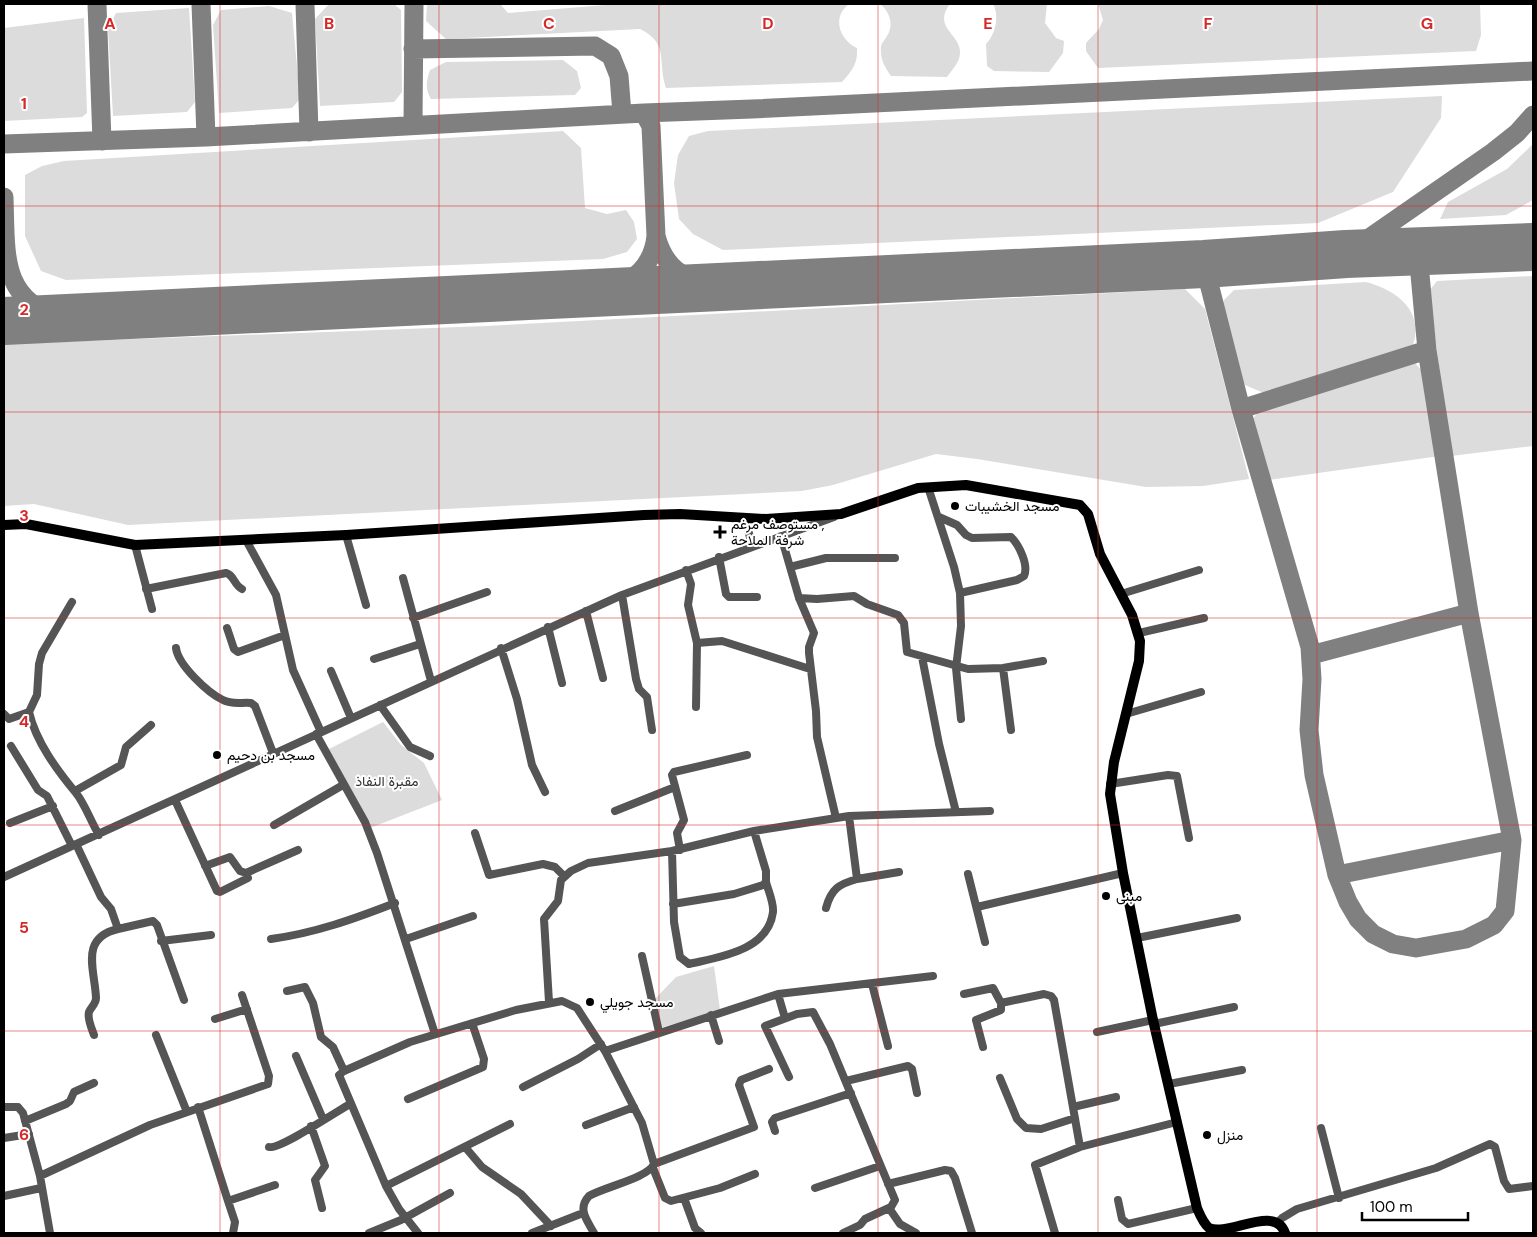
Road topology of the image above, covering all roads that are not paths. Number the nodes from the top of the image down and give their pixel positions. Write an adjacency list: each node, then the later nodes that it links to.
1 (928, 487): 2 (main road); 4 (street); 21 (main road)
2 (841, 514): 3 (main road); 7 (street)
3 (744, 517): 6 (main road); 10 (street)
4 (939, 518): 20 (street); 20 (street)
5 (4, 525): 9 (main road)
6 (346, 535): 8 (main road); 26 (street)
7 (781, 536): 10 (street); 13 (street)
8 (246, 540): 9 (main road); 34 (street)
9 (135, 545): 17 (street)
10 (752, 546): 11 (street)
11 (719, 557): 14 (street); 23 (street)
12 (895, 558): 13 (street)
13 (790, 567): 24 (street)
14 (686, 570): 22 (street); 35 (street)
15 (1199, 570): 21 (street)
16 (403, 578): 29 (street)
17 (146, 589): 18 (street); 27 (street)
18 (242, 589)
19 (487, 592): 29 (street)
20 (960, 593): 42 (street)
21 (1121, 594): 33 (main road)
22 (622, 595): 28 (street); 58 (street)
23 (757, 598)
24 (798, 598): 39 (street); 44 (street)
25 (72, 602): 52 (street)
26 (366, 605)
27 (152, 609)
28 (586, 611): 31 (street); 46 (street)
29 (414, 618): 36 (street)
30 (1204, 618): 33 (street)
31 (548, 627): 38 (street); 48 (street)
32 (227, 628): 34 (street)
33 (1139, 633): 54 (main road)
34 (285, 636): 60 (street)
35 (697, 643): 44 (street); 51 (street)
36 (420, 644): 40 (street); 47 (street)
37 (176, 648): 62 (street)
38 (501, 648): 47 (street); 69 (street)
39 (922, 658): 42 (street); 74 (street)
40 (374, 660)
41 (1042, 660): 43 (street)
42 (956, 668): 43 (street); 56 (street)
43 (1003, 668): 59 (street)
44 (810, 669): 76 (street)
45 (331, 671): 55 (street)
46 (603, 678)
47 (431, 681): 50 (street)
48 (562, 683)
49 (1201, 692): 54 (street)
50 (380, 705): 55 (street); 64 (street)
51 (696, 707)
52 (29, 712): 53 (street); 68 (street)
53 (4, 714)
54 (1126, 714): 65 (main road)
55 (351, 718): 60 (street)
56 (961, 719)
57 (151, 725): 68 (street)
58 (652, 730)
59 (1011, 730)
60 (318, 733): 62 (street); 66 (street)
61 (11, 746): 71 (street)
62 (273, 753): 70 (street)
63 (747, 755): 67 (street)
64 (430, 756)
65 (1110, 784): 82 (street); 89 (main road)
66 (343, 785): 78 (street); 95 (street)
67 (676, 787): 72 (street); 85 (street)
68 (75, 791): 81 (street)
69 (545, 792)
70 (175, 800): 81 (street); 86 (street)
71 (53, 806): 77 (street); 83 (street)
72 (616, 811)
73 (990, 811): 74 (street)
74 (956, 812): 75 (street)
75 (849, 816): 76 (street); 93 (street)
76 (836, 818): 79 (street)
77 (10, 823)
78 (274, 825)
79 (754, 831): 85 (street); 94 (street)
80 (475, 833): 91 (street)
81 (98, 835): 83 (street)
82 (1189, 838)
83 (74, 845): 92 (street); 101 (street)
84 (298, 850): 88 (street)
85 (676, 851): 91 (street); 96 (street)
86 (205, 866): 88 (street); 88 (street)
87 (899, 872): 93 (street)
88 (246, 873)
89 (1123, 873): 98 (street); 103 (main road)
90 (968, 874): 98 (street)
91 (564, 876): 116 (street)
92 (4, 878)
93 (858, 878): 97 (street)
94 (766, 882): 96 (street); 96 (street)
95 (395, 903): 104 (street); 105 (street)
96 (673, 904)
97 (826, 908)
98 (977, 908): 107 (street)
99 (473, 916): 105 (street)
100 (1237, 918): 103 (street)
101 (118, 929): 106 (street); 128 (street)
102 (212, 935): 106 (street)
103 (1137, 938): 123 (main road)
104 (271, 939)
105 (406, 939): 127 (street)
106 (161, 941): 115 (street)
107 (985, 942)
108 (642, 956): 125 (street)
109 (933, 976): 110 (street)
110 (872, 984): 112 (street); 131 (street)
111 (287, 991): 137 (street)
112 (778, 994): 120 (street); 121 (street)
113 (964, 994): 117 (street)
114 (242, 995): 119 (street)
115 (184, 1000)
116 (549, 1002): 124 (street); 132 (street)
117 (1001, 1003): 133 (street); 152 (street)
118 (1234, 1007): 123 (street)
119 (247, 1008): 122 (street); 150 (street)
120 (711, 1015): 125 (street); 130 (street)
121 (785, 1018): 138 (street); 140 (street)
122 (215, 1019)
123 (1153, 1022): 126 (street); 142 (main road)
124 (472, 1023): 127 (street); 147 (street)
125 (658, 1032): 132 (street)
126 (1097, 1032)
127 (435, 1034): 137 (street)
128 (94, 1035)
129 (156, 1035): 153 (street)
130 (719, 1041)
131 (888, 1046)
132 (603, 1047): 143 (street); 151 (street)
133 (983, 1047)
134 (296, 1056): 155 (street)
135 (769, 1069): 168 (street)
136 (1242, 1070): 142 (street)
137 (344, 1071): 148 (street)
138 (789, 1077)
139 (1000, 1078): 154 (street)
140 (846, 1081): 144 (street); 145 (street)
141 (94, 1083): 156 (street)
142 (1169, 1084): 157 (main road)
143 (523, 1087)
144 (851, 1093): 162 (street); 169 (street)
145 (918, 1093)
146 (1116, 1097): 152 (street)
147 (408, 1099)
148 (350, 1104): 155 (street); 174 (street)
149 (4, 1107): 156 (street)
150 (198, 1107): 153 (street); 183 (street)
151 (634, 1107): 159 (street); 168 (street)
152 (1073, 1107): 154 (street)
153 (186, 1112): 171 (street)
154 (1075, 1118): 167 (street)
155 (323, 1119): 160 (street)
156 (25, 1121): 163 (street)
157 (1177, 1122): 167 (street); 186 (main road)
158 (510, 1124): 166 (street)
159 (586, 1125)
160 (311, 1126): 165 (street); 184 (street)
161 (1321, 1128): 181 (street)
162 (775, 1131)
163 (29, 1134): 164 (street); 171 (street)
164 (4, 1138)
165 (269, 1147)
166 (465, 1147): 174 (street); 190 (street)
167 (1080, 1147): 202 (street)
168 (654, 1166): 180 (street); 187 (street)
169 (880, 1166): 173 (street); 177 (street)
170 (755, 1174): 180 (street)
171 (40, 1176): 176 (street)
172 (275, 1184): 183 (street)
173 (888, 1184): 185 (street); 201 (street)
174 (386, 1186): 188 (street)
175 (1533, 1186): 181 (street)
176 (41, 1188): 179 (street); 192 (street)
177 (816, 1188)
178 (450, 1193): 188 (street)
179 (4, 1196)
180 (684, 1198): 198 (street)
181 (1339, 1198): 189 (street)
182 (1118, 1200): 186 (street)
183 (228, 1201): 193 (street)
184 (322, 1208)
185 (889, 1208): 199 (street); 200 (street)
186 (1197, 1208): 189 (main road)
187 (583, 1213): 190 (street); 197 (street)
188 (406, 1216): 191 (street); 195 (street)
189 (1277, 1223): 203 (main road)
190 (551, 1226): 196 (street)
191 (384, 1231): 194 (street)
192 (50, 1233)
193 (233, 1233)
194 (369, 1233)
195 (418, 1233)
196 (532, 1233)
197 (594, 1233)
198 (701, 1233)
199 (843, 1233)
200 (916, 1233)
201 (972, 1233)
202 (1055, 1233)
203 (1285, 1233)

